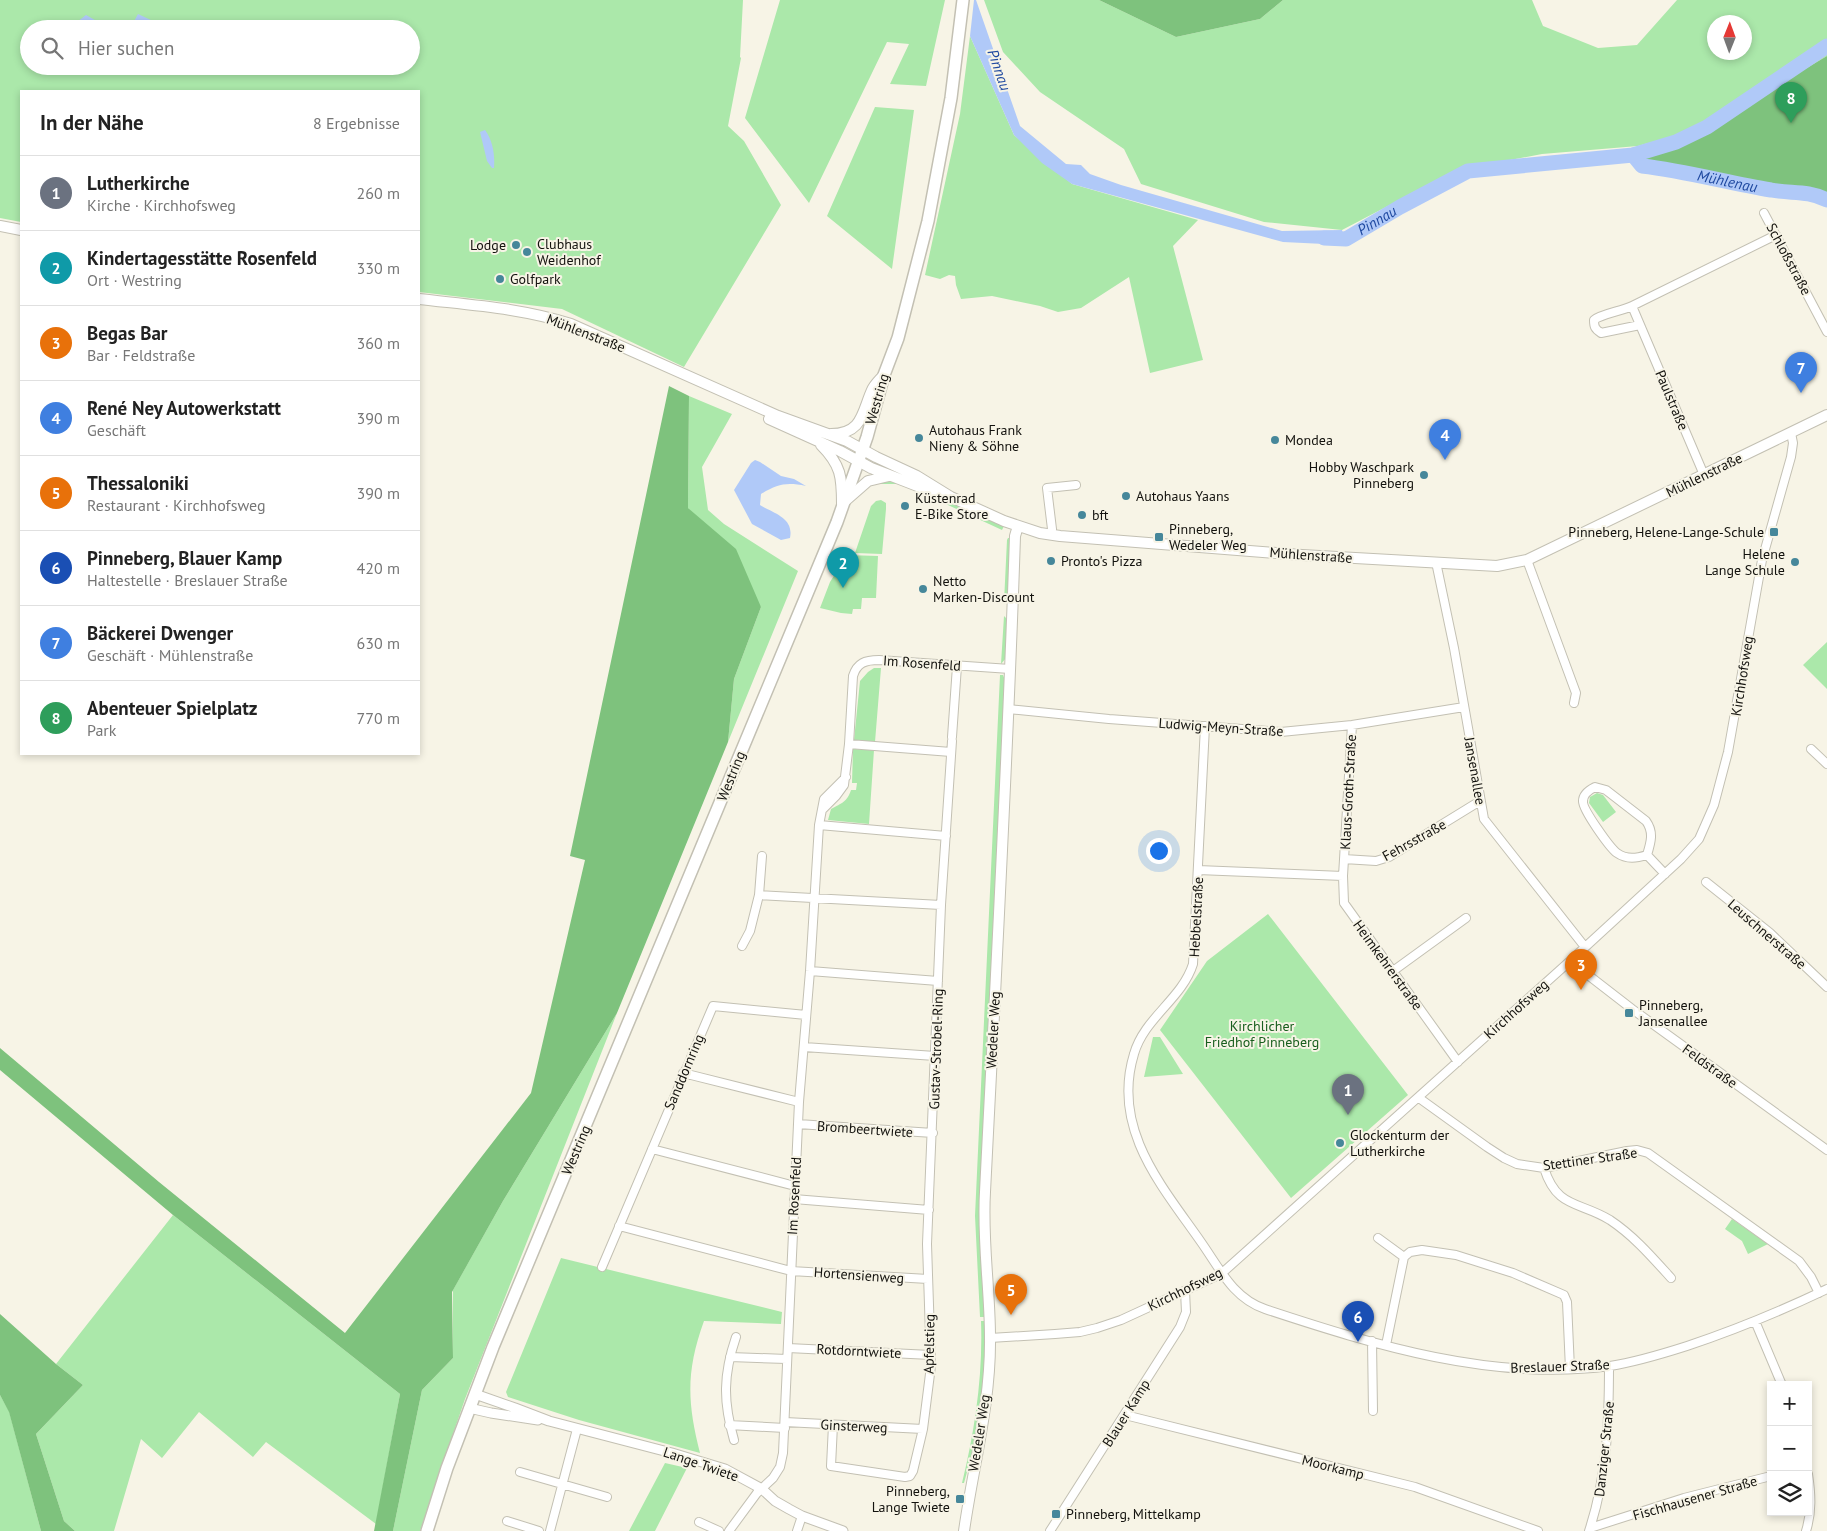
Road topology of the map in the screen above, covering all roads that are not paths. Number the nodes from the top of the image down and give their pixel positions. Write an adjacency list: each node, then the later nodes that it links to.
1 (963, 0): 10 (main road, Westring)
2 (1764, 213): 5 (street, Schloßstraße)
3 (0, 226): 4 (main road)
4 (20, 230)
5 (1776, 235): 7 (street); 9 (street, Schloßstraße)
6 (420, 299): 11 (main road, Mühlenstraße)
7 (1632, 306): 8 (street, Paulstraße); 8 (street)
8 (1640, 325): 17 (street, Paulstraße)
9 (1827, 332)
10 (884, 375): 14 (main road); 16 (main road, Westring)
11 (716, 390): 14 (main road, Mühlenstraße); 15 (main road, Mühlenstraße)
12 (1827, 415): 13 (main road, Mühlenstraße)
13 (1790, 433): 17 (main road, Mühlenstraße); 44 (street, Kirchhofsweg)
14 (828, 434): 16 (main road, Mühlenstraße)
15 (817, 441): 16 (main road, Mühlenstraße); 21 (main road)
16 (860, 455): 18 (main road, Mühlenstraße); 20 (main road, Mühlenstraße); 21 (main road, Westring)
17 (1704, 475): 24 (main road, Mühlenstraße)
18 (889, 476): 20 (main road, Mühlenstraße); 21 (main road)
19 (1076, 485): 23 (street)
20 (951, 497): 22 (main road, Mühlenstraße)
21 (842, 504): 96 (main road, Westring)
22 (1018, 526): 25 (main road, Mühlenstraße); 27 (main road, Wedeler Weg)
23 (1052, 529)
24 (1527, 560): 25 (main road, Mühlenstraße); 28 (street)
25 (1436, 562): 29 (street, Jansenallee)
26 (957, 666): 27 (street, Im Rosenfeld); 33 (street, Im Rosenfeld); 35 (street, Gustav-Strobel-Ring)
27 (1010, 669): 30 (main road, Wedeler Weg)
28 (1574, 703)
29 (1464, 707): 31 (street, Ludwig-Meyn-Straße); 37 (street, Jansenallee)
30 (1008, 709): 32 (street, Ludwig-Meyn-Straße); 86 (main road, Wedeler Weg)
31 (1352, 725): 32 (street, Ludwig-Meyn-Straße); 42 (street, Klaus-Groth-Straße)
32 (1205, 726): 43 (street, Hebbelstraße)
33 (849, 744): 35 (street); 38 (street, Im Rosenfeld)
34 (1811, 749): 36 (street)
35 (951, 752): 39 (street, Gustav-Strobel-Ring)
36 (1827, 764)
37 (1480, 801): 42 (street, Fehrsstraße); 52 (street, Jansenallee)
38 (819, 825): 39 (street); 48 (street, Im Rosenfeld)
39 (946, 836): 49 (street, Gustav-Strobel-Ring)
40 (1647, 854): 40 (street); 44 (street)
41 (762, 856): 47 (street)
42 (1344, 858): 45 (street, Heimkehrerstraße)
43 (1198, 870): 45 (street); 78 (street, Hebbelstraße)
44 (1666, 874): 52 (street, Kirchhofsweg)
45 (1343, 876): 55 (street, Heimkehrerstraße)
46 (1706, 882): 57 (street, Leuschnerstraße)
47 (760, 895): 48 (street); 51 (street)
48 (814, 897): 49 (street); 54 (street, Im Rosenfeld)
49 (941, 905): 56 (street, Gustav-Strobel-Ring)
50 (1466, 918): 55 (street)
51 (742, 946)
52 (1585, 946): 53 (street, Kirchhofsweg)
53 (1570, 961): 61 (street, Kirchhofsweg); 68 (street, Feldstraße)
54 (810, 971): 56 (street); 58 (street, Im Rosenfeld)
55 (1392, 971): 61 (street, Heimkehrerstraße)
56 (938, 981): 60 (street, Gustav-Strobel-Ring)
57 (1827, 987)
58 (806, 1015): 59 (street, Im Rosenfeld); 62 (street, Sanddornring)
59 (804, 1046): 60 (street); 64 (street, Im Rosenfeld)
60 (935, 1056): 66 (street, Gustav-Strobel-Ring)
61 (1458, 1062): 63 (street, Kirchhofsweg)
62 (683, 1074): 64 (street); 67 (street, Sanddornring)
63 (1419, 1098): 69 (street, Stettiner Straße); 78 (street, Kirchhofsweg)
64 (799, 1102): 65 (street, Im Rosenfeld)
65 (798, 1124): 66 (street, Brombeertwiete); 70 (street, Im Rosenfeld)
66 (932, 1133): 72 (street, Gustav-Strobel-Ring)
67 (652, 1149): 70 (street); 73 (street, Sanddornring)
68 (1827, 1150)
69 (1544, 1168): 79 (street); 83 (street, Stettiner Straße)
70 (794, 1186): 71 (street, Im Rosenfeld)
71 (794, 1199): 72 (street); 77 (street, Im Rosenfeld)
72 (929, 1210): 80 (street, Apfelstieg)
73 (619, 1226): 76 (street, Sanddornring); 77 (street)
74 (1378, 1238): 75 (street)
75 (1404, 1257): 88 (street); 94 (street)
76 (602, 1268)
77 (791, 1270): 80 (street, Hortensienweg); 89 (street, Im Rosenfeld)
78 (1221, 1274): 82 (street, Kirchhofsweg); 87 (street, Breslauer Straße)
79 (1671, 1278)
80 (928, 1280): 90 (street, Apfelstieg)
81 (1827, 1289): 83 (street, Breslauer Straße)
82 (1185, 1291): 86 (street, Kirchhofsweg); 99 (street, Blauer Kamp)
83 (1819, 1293): 84 (street, Breslauer Straße)
84 (1755, 1322): 93 (street, Breslauer Straße); 95 (street)
85 (736, 1337): 91 (street)
86 (990, 1338): 124 (main road, Wedeler Weg)
87 (1372, 1341): 88 (street, Breslauer Straße); 98 (street)
88 (1386, 1345): 94 (street, Breslauer Straße)
89 (788, 1348): 90 (street, Rotdorntwiete); 92 (street, Im Rosenfeld)
90 (931, 1355): 105 (street, Apfelstieg)
91 (730, 1357): 92 (street); 101 (street)
92 (788, 1359): 102 (street, Im Rosenfeld)
93 (1609, 1366): 94 (street, Breslauer Straße); 116 (street, Danziger Straße)
94 (1570, 1369)
95 (1780, 1381)
96 (475, 1394): 97 (main road, Westring); 100 (street, Lange Twiete)
97 (470, 1408): 100 (street, Lange Twiete); 117 (main road, Westring)
98 (1373, 1411)
99 (1125, 1415): 125 (street, Blauer Kamp); 126 (street, Moorkamp)
100 (549, 1422): 104 (street, Lange Twiete)
101 (729, 1425): 102 (street, Ginsterweg); 106 (street)
102 (785, 1425): 103 (street, Ginsterweg); 110 (street, Im Rosenfeld)
103 (833, 1425): 105 (street, Ginsterweg); 105 (street, Apfelstieg)
104 (577, 1429): 109 (street); 110 (street, Lange Twiete)
105 (923, 1429)
106 (734, 1440)
107 (520, 1472): 109 (street)
108 (1767, 1477): 116 (street, Fischhausener Straße)
109 (562, 1484): 111 (street); 119 (street)
110 (762, 1489): 112 (street, Lange Twiete); 121 (street, Im Rosenfeld)
111 (607, 1496)
112 (802, 1516): 122 (street); 123 (street, Lange Twiete)
113 (1809, 1516): 127 (street)
114 (507, 1521): 118 (street)
115 (699, 1522): 120 (street)
116 (1590, 1530)
117 (427, 1531)
118 (539, 1531)
119 (550, 1531)
120 (719, 1531)
121 (729, 1531)
122 (797, 1531)
123 (843, 1531)
124 (964, 1531)
125 (1050, 1531)
126 (1538, 1531)
127 (1806, 1531)

